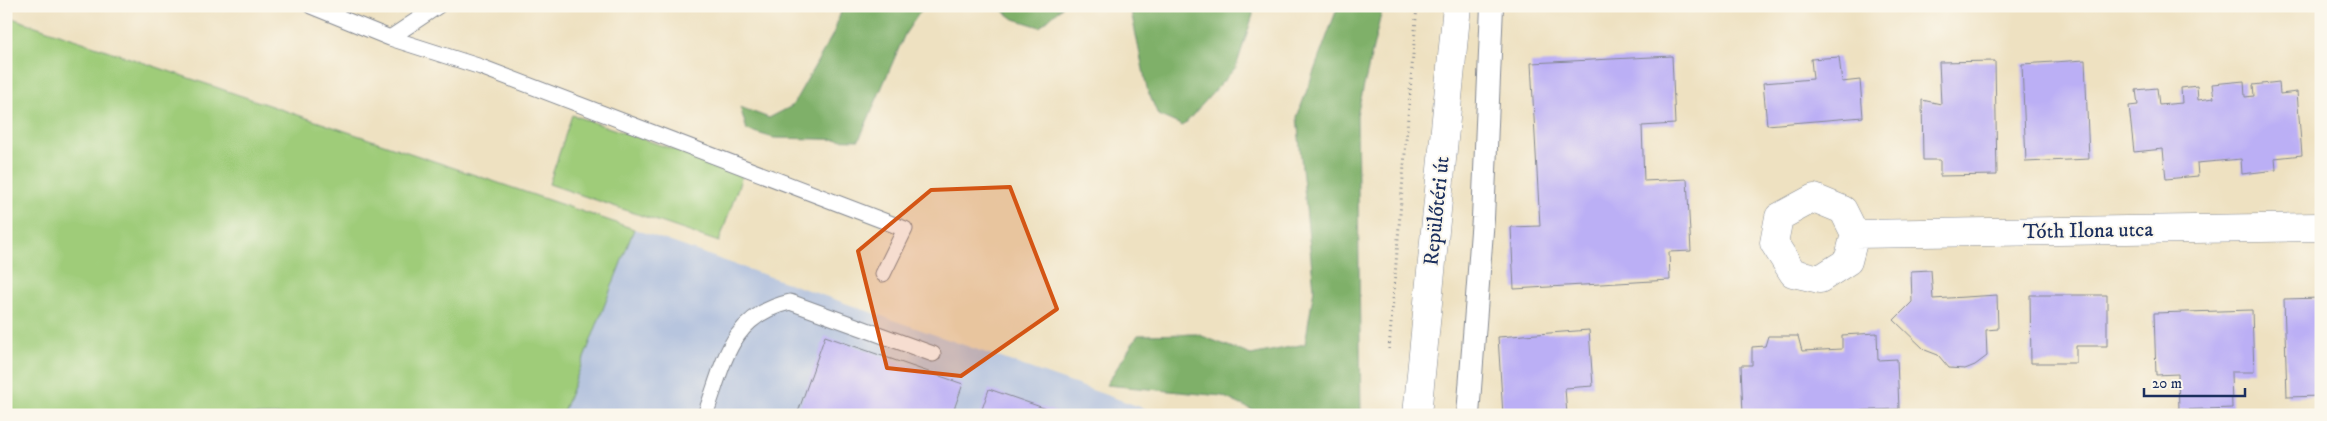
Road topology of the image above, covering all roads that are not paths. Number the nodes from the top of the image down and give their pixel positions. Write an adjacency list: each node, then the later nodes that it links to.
1 (311, 6): 5 (lane)
2 (438, 6): 5 (lane)
3 (1457, 6): 11 (street, Repülőtéri út)
4 (1492, 6): 12 (street)
5 (390, 38): 8 (lane)
6 (2321, 227): 7 (street, Tóth Ilona utca)
7 (1855, 234)
8 (883, 274)
9 (933, 354): 10 (lane)
10 (705, 415)
11 (1417, 415)
12 (1468, 415)

